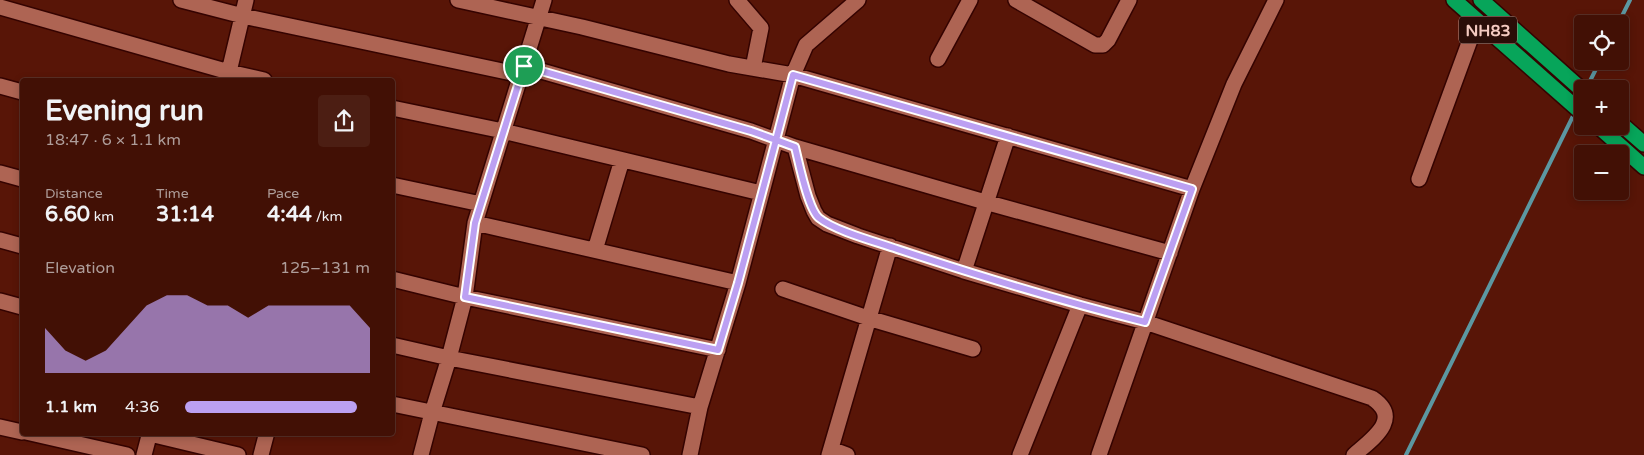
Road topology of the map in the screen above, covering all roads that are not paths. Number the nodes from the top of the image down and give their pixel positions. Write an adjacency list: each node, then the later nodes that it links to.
1 (182, 0): 15 (street)
2 (246, 0): 15 (street)
3 (458, 0): 13 (street)
4 (544, 0): 16 (street)
5 (737, 0): 19 (street)
6 (858, 0): 21 (street)
7 (970, 0): 18 (street)
8 (1016, 0): 9 (street)
9 (1128, 0)
10 (1276, 0): 42 (street)
11 (1454, 0): 17 (highway, NH83)
12 (1481, 0): 24 (highway, NH83)
13 (493, 4): 16 (street)
14 (0, 7): 22 (street)
15 (242, 16): 20 (street); 22 (street)
16 (537, 18): 19 (street); 20 (street)
17 (1478, 21): 27 (highway, NH83); 40 (street)
18 (938, 59)
19 (750, 67): 21 (street)
20 (522, 71): 29 (street); 33 (street)
21 (793, 75): 32 (street); 33 (street)
22 (228, 76): 23 (street)
23 (246, 78)
24 (1574, 83)
25 (0, 86): 26 (street)
26 (20, 91)
27 (1574, 105)
28 (395, 109): 29 (street)
29 (503, 131): 36 (street); 45 (street)
30 (1629, 131): 34 (highway)
31 (1608, 135): 37 (highway)
32 (1008, 136): 42 (street); 44 (street)
33 (776, 140): 35 (street); 43 (street)
34 (1644, 144)
35 (795, 147): 44 (street); 49 (street)
36 (622, 160): 43 (street); 50 (street)
37 (1644, 167)
38 (0, 173): 39 (street)
39 (20, 178)
40 (1418, 179)
41 (395, 186): 45 (street)
42 (1192, 189): 51 (street)
43 (761, 193): 54 (street)
44 (985, 202): 51 (street); 52 (street)
45 (481, 204): 46 (street)
46 (475, 223): 50 (street); 56 (street)
47 (0, 240): 48 (street)
48 (20, 245)
49 (890, 246): 52 (street); 60 (street)
50 (595, 250): 54 (street)
51 (1170, 253): 61 (street)
52 (964, 271): 58 (street)
53 (395, 280): 56 (street)
54 (738, 283): 64 (street)
55 (783, 289): 60 (street)
56 (465, 297): 64 (street); 65 (street)
57 (0, 301): 59 (street)
58 (1080, 305): 61 (street); 84 (street)
59 (20, 306)
60 (868, 318): 63 (street); 75 (street)
61 (1145, 322): 85 (street); 86 (street)
62 (395, 346): 65 (street)
63 (973, 349)
64 (718, 350): 67 (street)
65 (449, 358): 67 (street); 68 (street)
66 (395, 405): 68 (street)
67 (700, 407): 82 (street)
68 (432, 413): 80 (street); 81 (street)
69 (0, 427): 70 (street)
70 (20, 432)
71 (44, 436): 76 (street)
72 (149, 436): 77 (street)
73 (162, 436): 78 (street)
74 (266, 436): 79 (street)
75 (830, 452): 83 (street)
76 (127, 455)
77 (144, 455)
78 (238, 455)
79 (261, 455)
80 (421, 455)
81 (642, 455)
82 (690, 455)
83 (848, 455)
84 (1020, 455)
85 (1099, 455)
86 (1354, 455)

